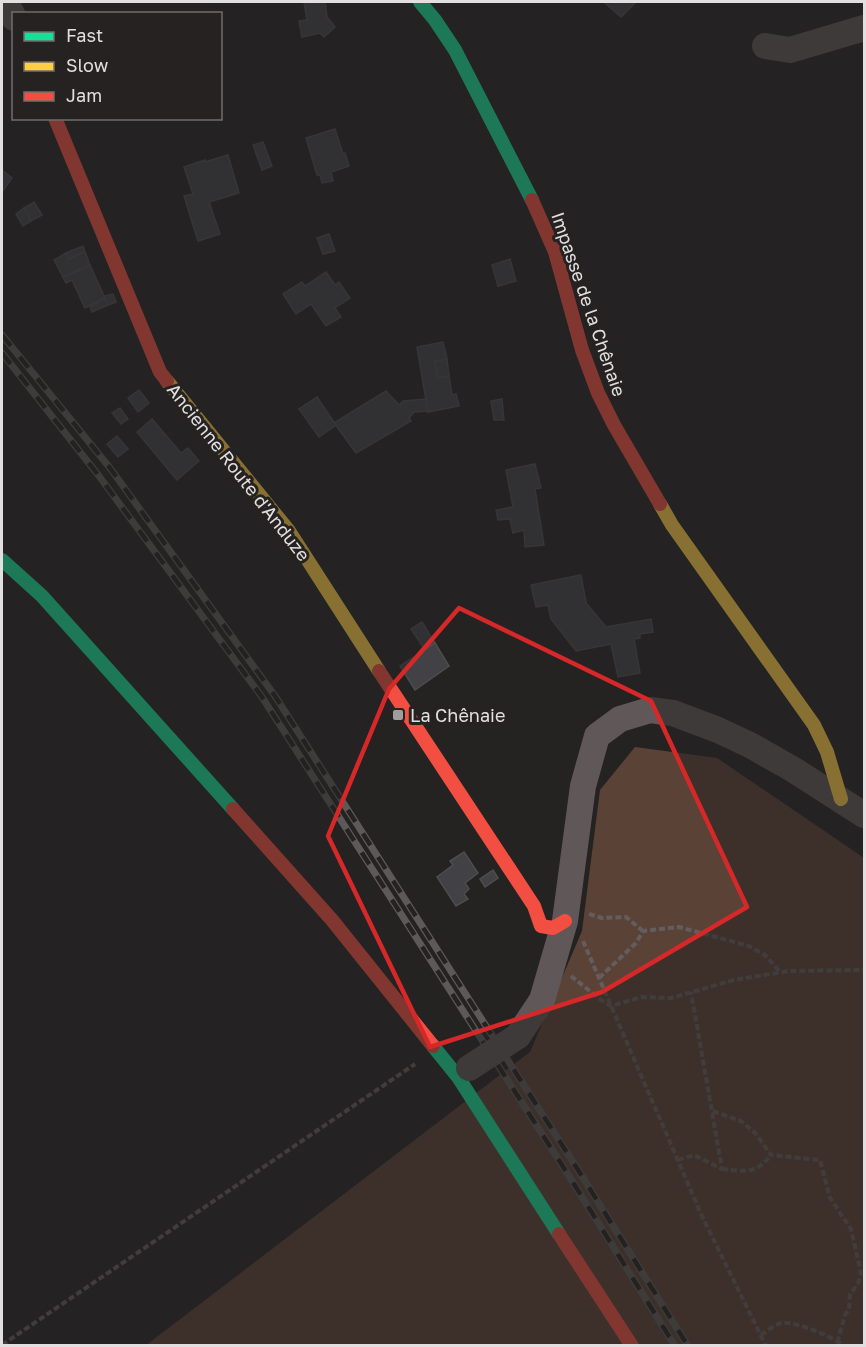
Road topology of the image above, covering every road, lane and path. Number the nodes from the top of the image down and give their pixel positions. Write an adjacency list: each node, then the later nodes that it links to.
1 (420, 2): 6 (street, Impasse de la Chênaie)
2 (864, 28): 3 (street)
3 (765, 46)
4 (56, 120): 8 (street, Ancienne Route d'Anduze)
5 (2, 561): 17 (street)
6 (841, 799): 7 (street); 9 (street)
7 (864, 815)
8 (514, 875): 9 (street); 9 (street, Ancienne Route d'Anduze)
9 (561, 911): 10 (path); 11 (street); 14 (path)
10 (644, 931): 13 (path); 14 (path)
11 (553, 961): 16 (path); 18 (street, bridge)
12 (864, 970): 13 (path)
13 (780, 972): 15 (path)
14 (598, 978): 16 (path)
15 (691, 992): 16 (path); 19 (path)
16 (611, 1006): 21 (path)
17 (436, 1050): 18 (street); 25 (path)
18 (463, 1073): 26 (street)
19 (712, 1111): 20 (path); 22 (path)
20 (771, 1155): 22 (path); 24 (path)
21 (678, 1160): 22 (path); 23 (path)
22 (722, 1168)
23 (761, 1335): 24 (path); 27 (path)
24 (838, 1340): 28 (path)
25 (2, 1345)
26 (632, 1346)
27 (766, 1346)
28 (844, 1346)

